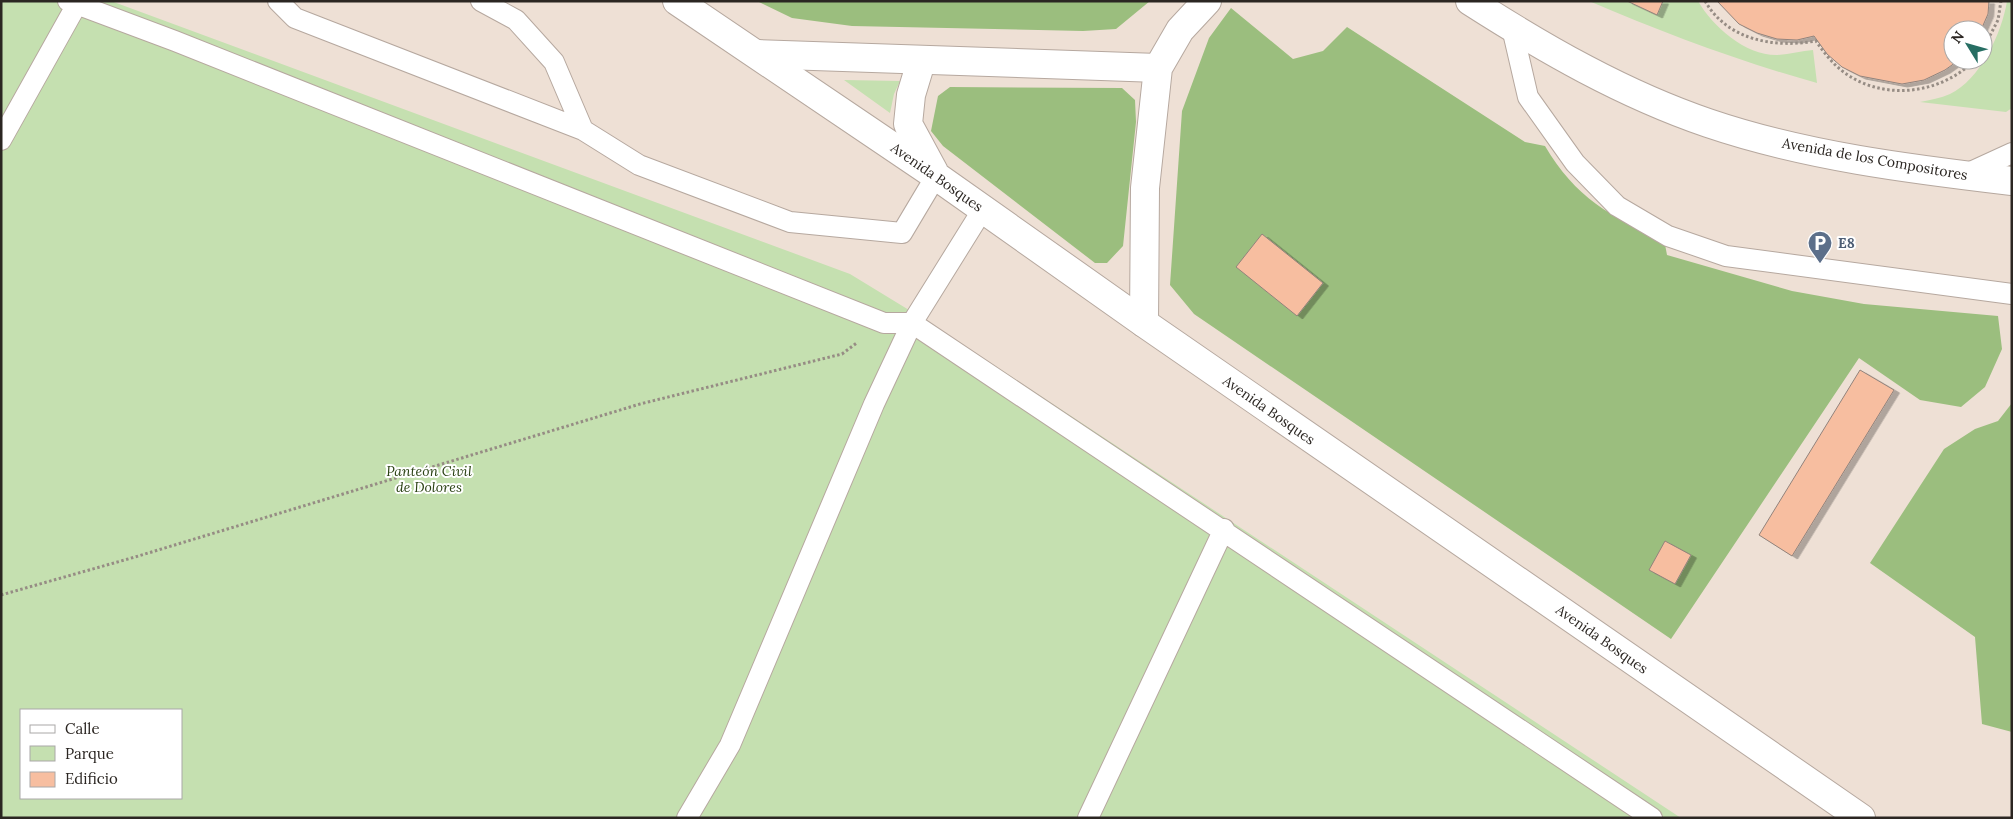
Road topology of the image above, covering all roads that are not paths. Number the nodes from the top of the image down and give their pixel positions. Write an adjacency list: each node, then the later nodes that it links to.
1 (278, 1): 11 (lane)
2 (481, 1): 11 (lane)
3 (677, 1): 8 (street, Avenida Bosques)
4 (1207, 1): 10 (street)
5 (1470, 1): 7 (street, Avenida de los Compositores)
6 (73, 3): 12 (lane); 19 (lane)
7 (1512, 28): 14 (street, Avenida de los Compositores); 18 (lane)
8 (757, 54): 9 (street); 15 (street, Avenida Bosques)
9 (921, 62): 10 (street); 15 (street)
10 (1158, 68): 20 (street)
11 (583, 130): 15 (lane)
12 (1, 140)
13 (2012, 152): 14 (lane)
14 (1964, 175): 16 (street, Avenida de los Compositores)
15 (936, 176): 17 (street, Avenida Bosques)
16 (2012, 181)
17 (983, 209): 19 (lane); 20 (street, Avenida Bosques)
18 (2012, 294)
19 (912, 323): 21 (lane); 22 (lane)
20 (1144, 323): 25 (street, Avenida Bosques)
21 (1224, 530): 23 (lane); 24 (lane)
22 (687, 818)
23 (1088, 818)
24 (1652, 818)
25 (1861, 818)

